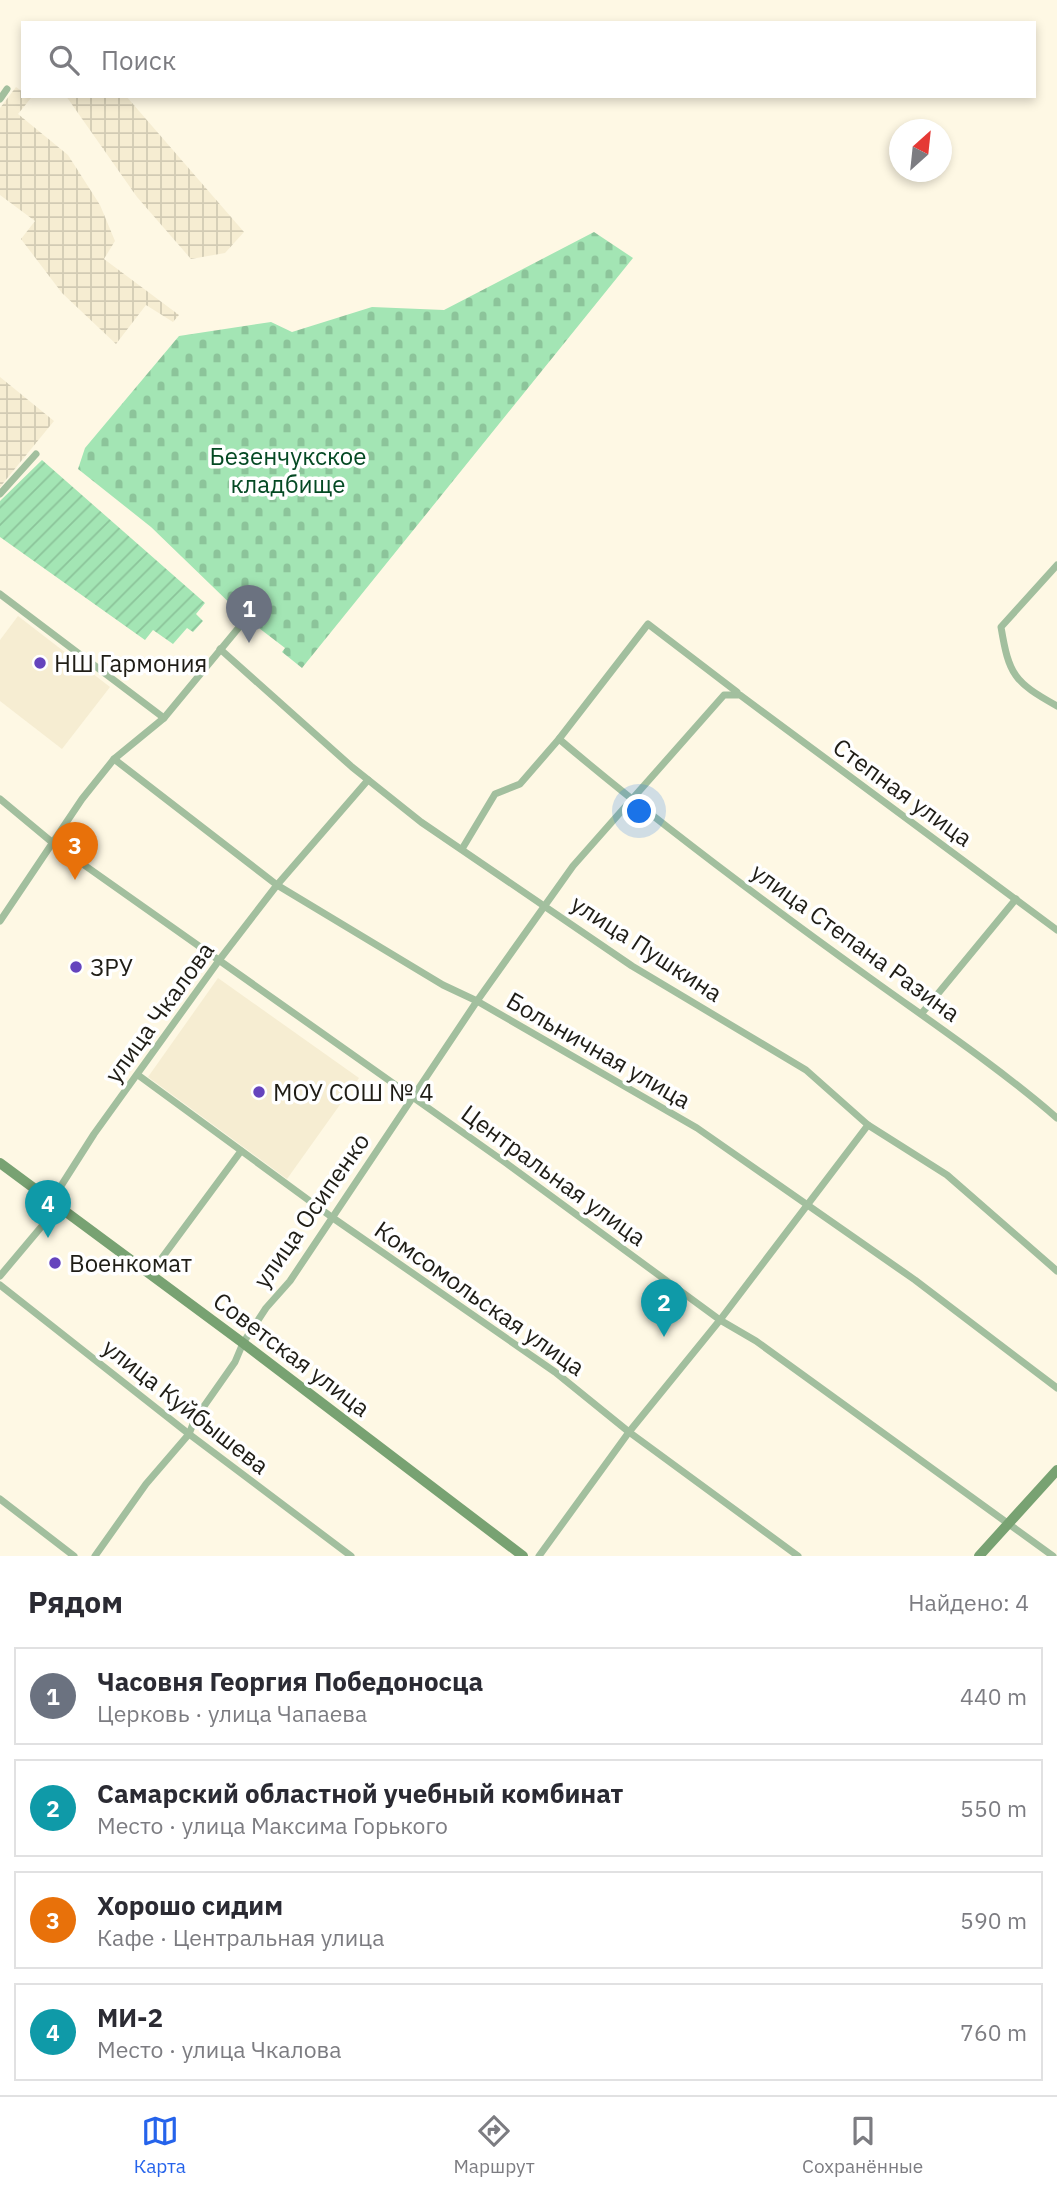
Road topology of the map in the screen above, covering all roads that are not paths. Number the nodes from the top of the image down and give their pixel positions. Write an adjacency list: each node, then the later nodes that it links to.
1 (7, 89): 2 (street)
2 (0, 99)
3 (36, 454): 4 (street)
4 (0, 495)
5 (1057, 565): 10 (street)
6 (0, 594): 11 (street)
7 (245, 620): 8 (street)
8 (220, 649): 11 (street); 14 (street, улица Пушкина)
9 (740, 695): 12 (street, Степная улица); 16 (street, улица Осипенко); 20 (street, Степная улица)
10 (1057, 706)
11 (164, 718): 13 (street)
12 (559, 739): 16 (street, улица Степана Разина); 18 (street)
13 (114, 758): 17 (street); 19 (street, Больничная улица)
14 (368, 780): 18 (street, улица Пушкина); 19 (street, улица Чкалова)
15 (0, 799): 17 (street, Центральная улица)
16 (631, 800): 21 (street, улица Осипенко); 26 (street, улица Степана Разина)
17 (53, 843): 22 (street); 24 (street, Центральная улица)
18 (462, 849): 21 (street, улица Пушкина)
19 (276, 885): 24 (street, улица Чкалова); 25 (street, Больничная улица)
20 (1016, 899): 23 (street, Степная улица); 26 (street)
21 (545, 904): 25 (street, улица Осипенко); 30 (street, улица Пушкина)
22 (0, 921)
23 (1057, 930)
24 (220, 959): 27 (street, улица Чкалова); 28 (street, Центральная улица)
25 (477, 1001): 28 (street, улица Осипенко); 33 (street, Больничная улица)
26 (922, 1013): 29 (street, улица Степана Разина)
27 (138, 1075): 31 (street, Комсомольская улица); 34 (street, улица Чкалова)
28 (412, 1098): 35 (street, улица Осипенко); 40 (street, Центральная улица)
29 (1057, 1118)
30 (868, 1125): 33 (street); 36 (street, улица Пушкина)
31 (241, 1151): 35 (street, Комсомольская улица); 37 (street)
32 (0, 1163): 34 (street, Советская улица)
33 (807, 1203): 40 (street); 42 (street, Больничная улица)
34 (58, 1207): 37 (street, Советская улица); 38 (street, улица Чкалова)
35 (333, 1218): 41 (street, улица Осипенко); 43 (street, Комсомольская улица)
36 (1057, 1271)
37 (150, 1274): 41 (street, Советская улица)
38 (0, 1276)
39 (0, 1284): 44 (street, улица Куйбышева)
40 (720, 1320): 43 (street); 47 (street, Центральная улица)
41 (243, 1343): 44 (street, улица Осипенко); 51 (street, Советская улица)
42 (1057, 1388)
43 (629, 1432): 52 (street); 53 (street, Комсомольская улица)
44 (189, 1434): 49 (street, улица Осипенко); 50 (street, улица Куйбышева)
45 (1057, 1471): 47 (street)
46 (0, 1499): 48 (street)
47 (1009, 1524): 54 (street); 55 (street, Центральная улица)
48 (74, 1556)
49 (95, 1556)
50 (351, 1556)
51 (523, 1556)
52 (539, 1556)
53 (798, 1556)
54 (979, 1556)
55 (1053, 1556)

